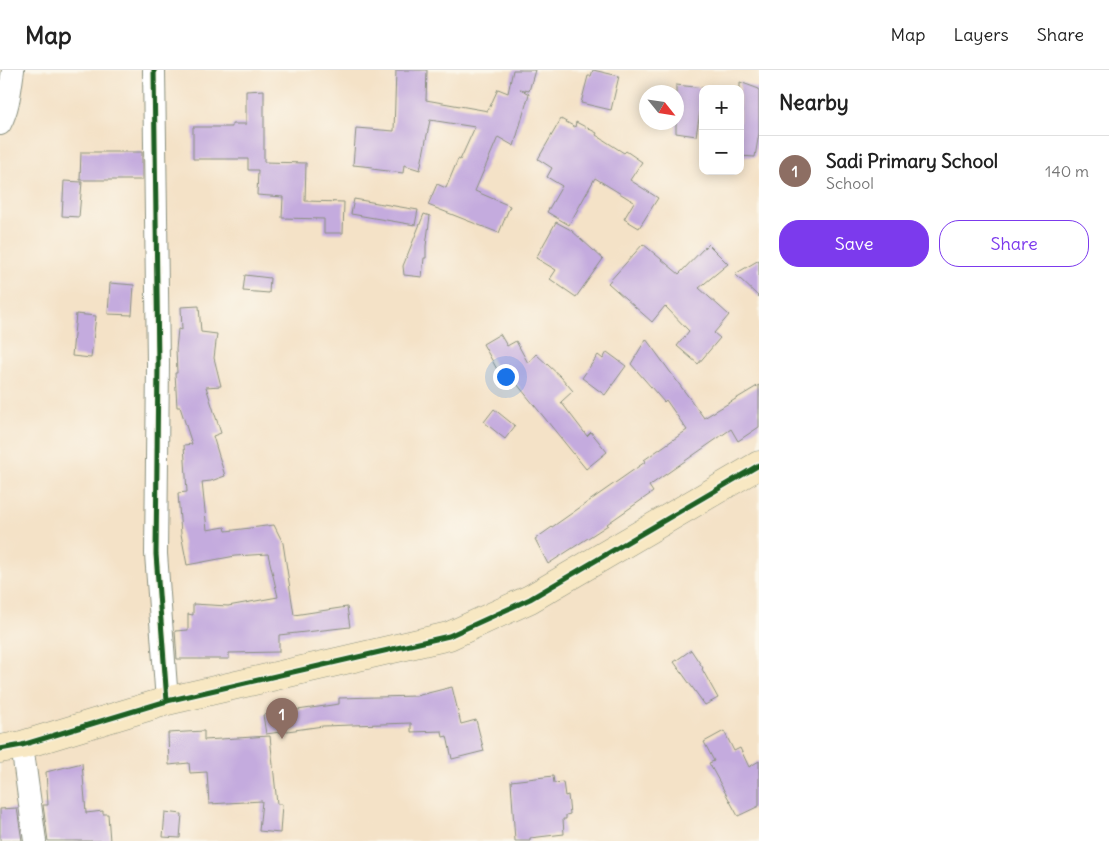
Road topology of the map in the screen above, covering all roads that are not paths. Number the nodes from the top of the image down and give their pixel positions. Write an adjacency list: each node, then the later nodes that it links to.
1 (13, 70): 3 (street)
2 (154, 70): 5 (street)
3 (0, 124)
4 (759, 465): 5 (street)
5 (167, 701): 6 (street)
6 (11, 747): 7 (street)
7 (35, 841)

